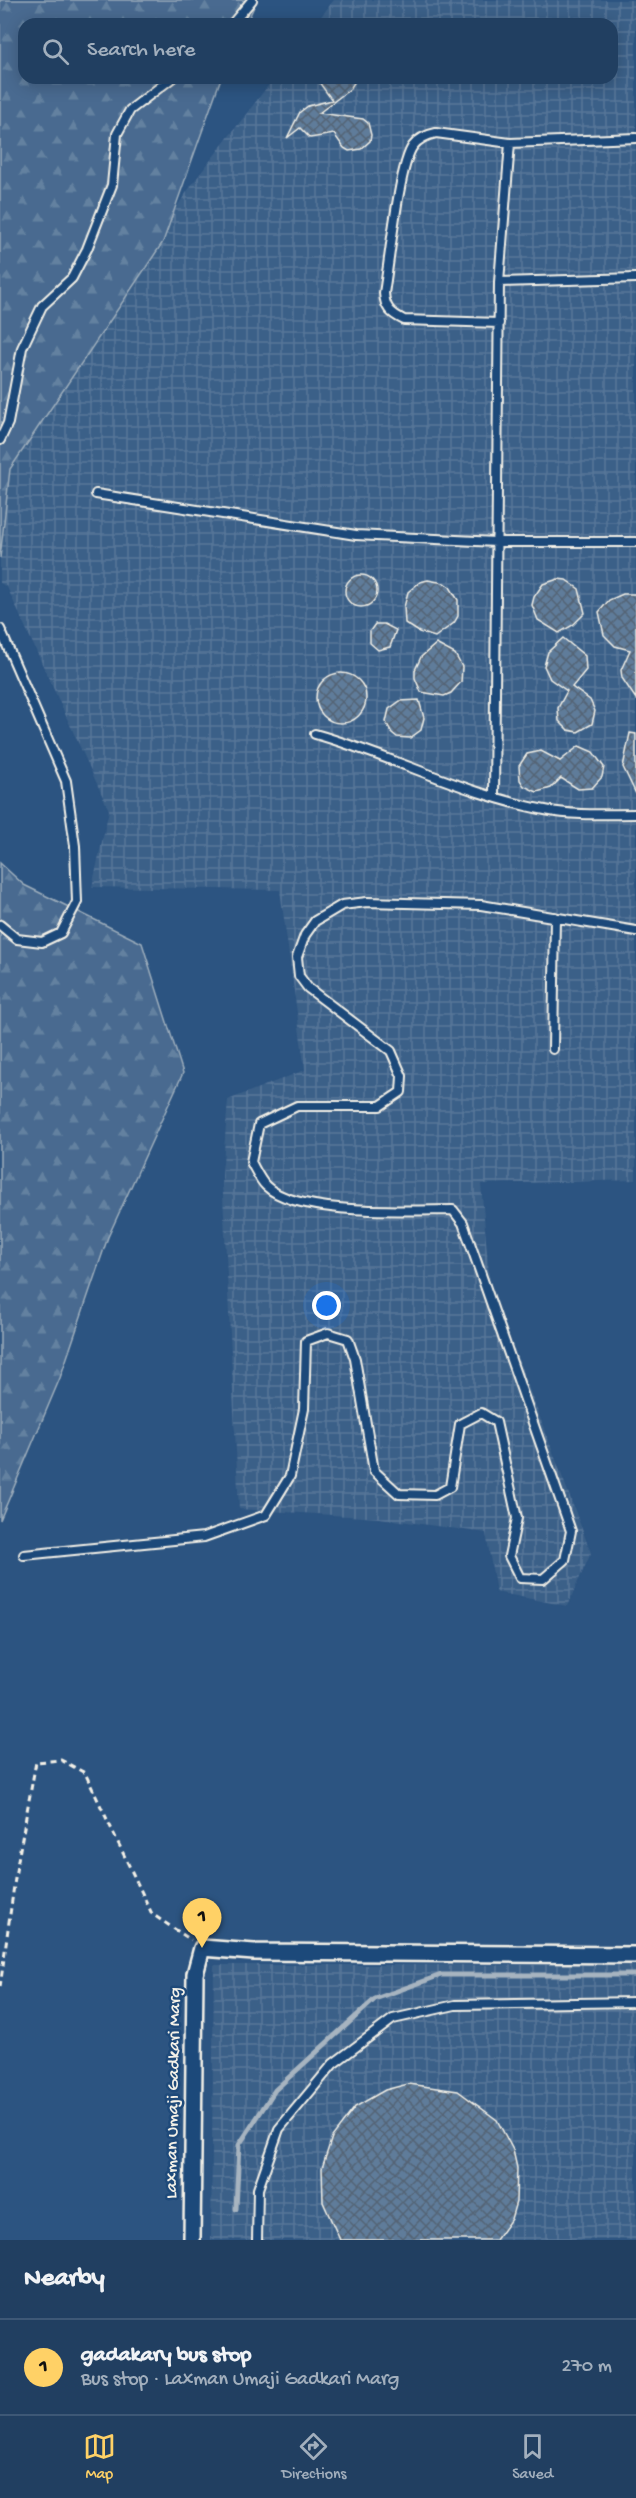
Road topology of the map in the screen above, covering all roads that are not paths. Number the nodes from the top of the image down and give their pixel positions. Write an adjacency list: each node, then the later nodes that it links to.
1 (252, 0): 2 (lane)
2 (237, 18)
3 (164, 84): 9 (lane)
4 (636, 138): 5 (lane)
5 (510, 143): 7 (lane); 8 (lane)
6 (636, 278): 7 (lane)
7 (499, 282): 8 (lane)
8 (499, 322): 11 (lane)
9 (0, 440)
10 (96, 494): 11 (lane)
11 (496, 542): 12 (lane); 15 (lane)
12 (636, 542)
13 (0, 629): 18 (lane)
14 (315, 734): 15 (lane)
15 (494, 796): 16 (lane)
16 (636, 814)
17 (555, 917): 19 (lane); 20 (lane); 21 (lane)
18 (0, 925)
19 (636, 931)
20 (554, 1049)
21 (24, 1555)
22 (636, 1954): 24 (street, Laxman Umaji Gadkari Marg)
23 (636, 2002): 25 (lane)
24 (192, 2240)
25 (257, 2240)

